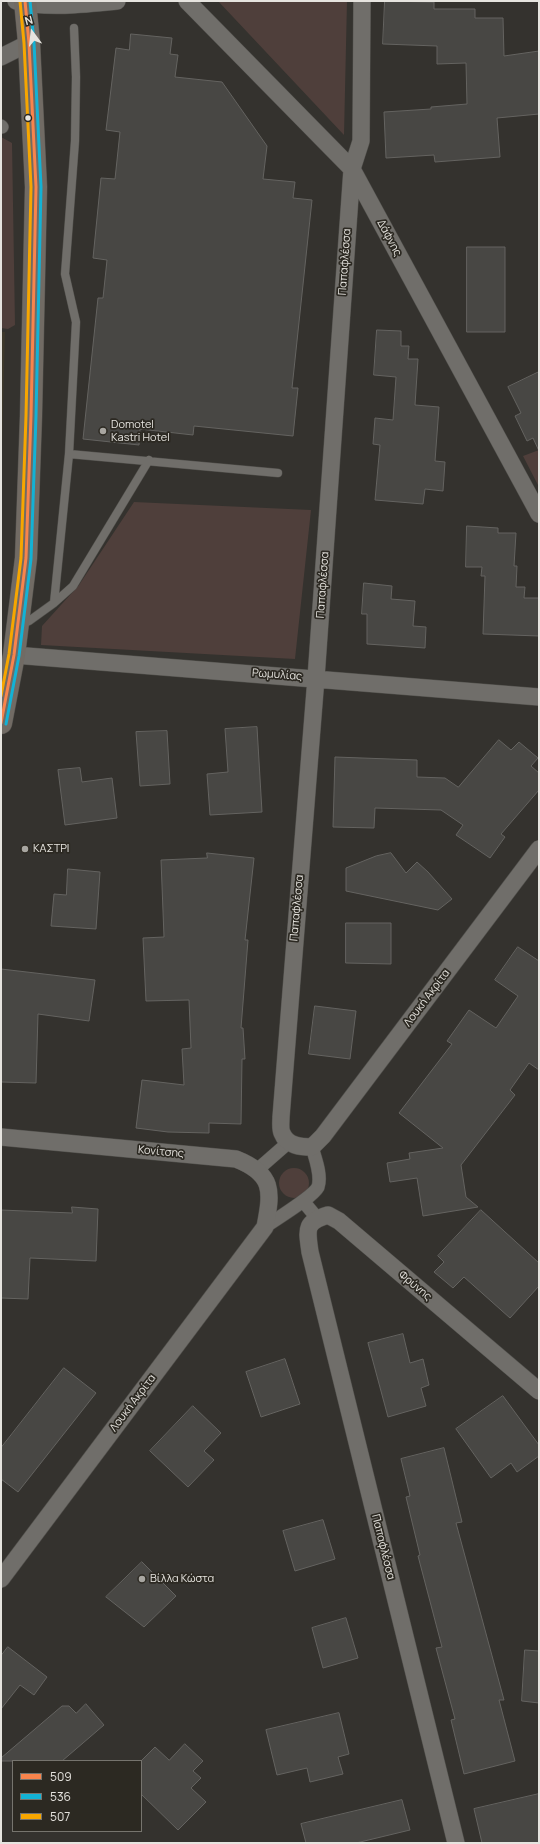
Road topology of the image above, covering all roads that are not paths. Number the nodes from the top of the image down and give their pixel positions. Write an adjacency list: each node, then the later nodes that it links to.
1 (117, 1): 4 (street)
2 (187, 1): 8 (street, Δάφνης)
3 (362, 1): 8 (street, Παπαφλέσσα)
4 (22, 2): 6 (main road)
5 (74, 28): 9 (lane)
6 (29, 43): 7 (street); 14 (main road)
7 (1, 57)
8 (352, 169): 12 (street, Δάφνης); 16 (street, Παπαφλέσσα)
9 (70, 454): 10 (lane); 13 (lane)
10 (149, 460): 11 (lane); 13 (lane)
11 (278, 473)
12 (539, 514)
13 (54, 603): 14 (lane)
14 (17, 626): 15 (main road)
15 (14, 655): 16 (street, Ρωμυλίας); 18 (main road)
16 (316, 678): 17 (street, Ρωμυλίας); 21 (street, Παπαφλέσσα)
17 (539, 697)
18 (1, 723)
19 (539, 848): 22 (street, Λουκή Ακρίτα)
20 (1, 1137): 23 (street, Κονίτσης)
21 (289, 1142): 22 (street); 23 (street)
22 (312, 1147): 24 (street)
23 (257, 1170): 26 (street)
24 (303, 1200): 25 (street); 26 (street)
25 (316, 1218): 27 (street, Φρύνης); 29 (street, Παπαφλέσσα)
26 (266, 1227): 28 (street, Λουκή Ακρίτα)
27 (539, 1391)
28 (1, 1579)
29 (456, 1843)

